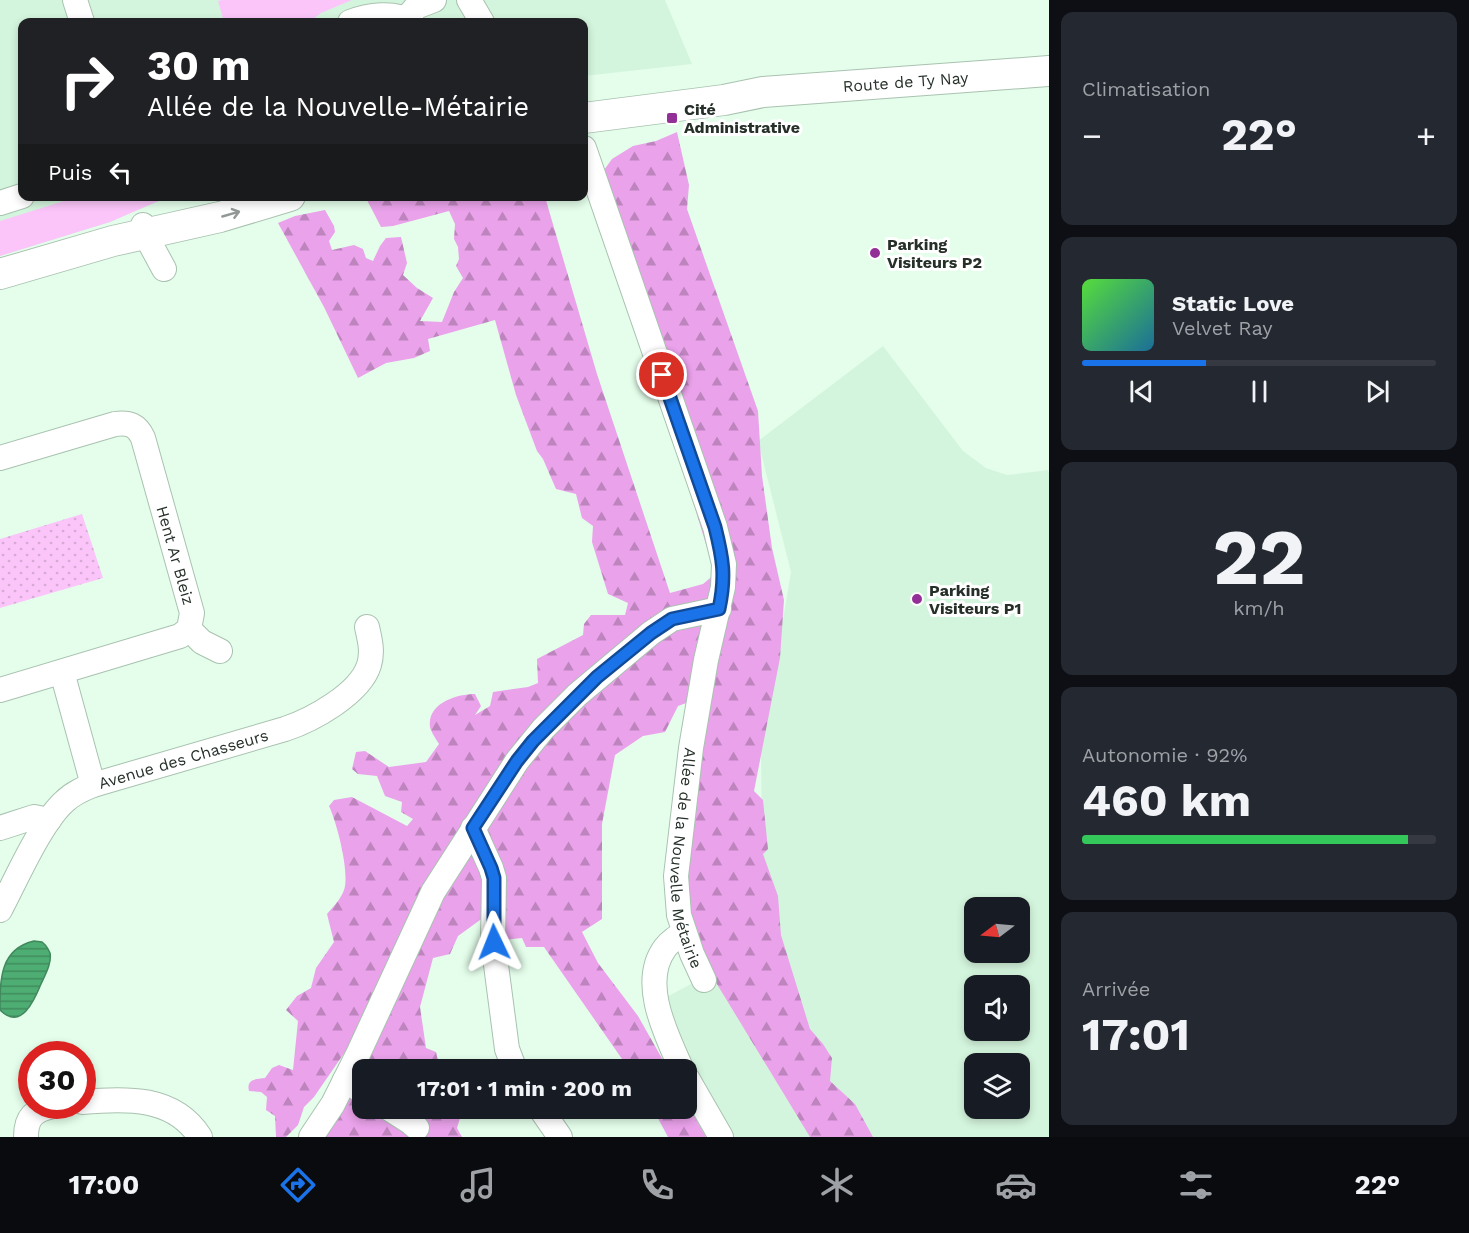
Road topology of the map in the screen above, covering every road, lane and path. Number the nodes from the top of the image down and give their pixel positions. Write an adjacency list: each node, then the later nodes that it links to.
1 (75, 0): 4 (street)
2 (434, 0): 7 (street)
3 (469, 0): 8 (street)
4 (81, 18)
5 (363, 18): 6 (street)
6 (401, 18)
7 (410, 18)
8 (480, 18)
9 (1049, 71): 10 (main road, Route de Ty Nay)
10 (763, 92): 11 (main road); 12 (main road)
11 (588, 97)
12 (588, 117)
13 (588, 160): 22 (street, Allée de la Nouvelle Métairie)
14 (18, 197): 17 (street)
15 (201, 201): 18 (main road)
16 (273, 201): 18 (main road, one-way to 16)
17 (0, 203)
18 (144, 230): 19 (street); 20 (main road)
19 (164, 269)
20 (0, 274)
21 (0, 458): 24 (street, Hent Ar Bleiz)
22 (719, 609): 31 (street); 33 (street, Allée de la Nouvelle Métairie)
23 (367, 627): 28 (street, Avenue des Chasseurs)
24 (189, 629): 25 (street, Hent Ar Bleiz); 26 (street, Hent Ar Bleiz)
25 (220, 651)
26 (62, 672): 27 (street, Hent Ar Bleiz); 28 (street)
27 (0, 690)
28 (93, 785): 29 (street, Avenue des Chasseurs)
29 (49, 820): 30 (street); 32 (street, Avenue des Chasseurs)
30 (0, 828)
31 (473, 828): 35 (street); 36 (street)
32 (0, 910)
33 (684, 933): 34 (street, Allée de la Nouvelle Métairie); 37 (street)
34 (704, 980)
35 (365, 1059)
36 (511, 1059)
37 (677, 1059)
38 (352, 1088): 47 (street)
39 (697, 1095): 49 (street)
40 (96, 1102): 46 (street)
41 (28, 1119): 45 (street)
42 (405, 1119): 44 (street)
43 (548, 1119): 48 (street)
44 (417, 1128)
45 (26, 1137)
46 (200, 1137)
47 (311, 1137)
48 (560, 1137)
49 (721, 1137)

